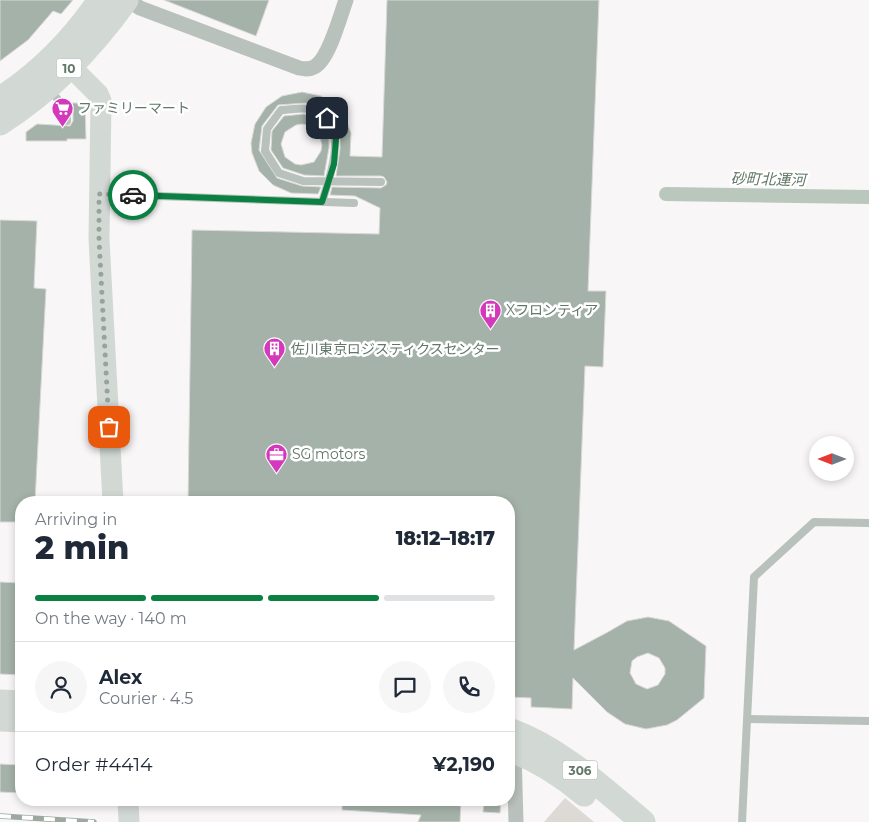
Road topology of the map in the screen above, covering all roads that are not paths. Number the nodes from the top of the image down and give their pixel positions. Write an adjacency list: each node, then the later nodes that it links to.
1 (100, 0): 6 (main road, 10)
2 (127, 0): 3 (street); 4 (main road, 10)
3 (346, 0)
4 (71, 67): 5 (main road, 10); 10 (street)
5 (48, 87): 7 (lane); 8 (main road, 10)
6 (0, 99)
7 (67, 121)
8 (0, 123)
9 (381, 182): 11 (lane)
10 (99, 194): 11 (lane); 13 (street)
11 (322, 202): 12 (lane)
12 (354, 203)
13 (113, 496)
14 (869, 523): 18 (lane)
15 (0, 702): 16 (main road)
16 (15, 702)
17 (0, 719): 19 (main road)
18 (748, 719): 20 (lane); 29 (lane)
19 (15, 720)
20 (869, 721)
21 (515, 743): 28 (main road, 306)
22 (515, 746): 27 (main road, 306)
23 (128, 806): 25 (street)
24 (515, 806): 26 (street)
25 (129, 822)
26 (516, 822)
27 (616, 822)
28 (643, 822)
29 (742, 822)

